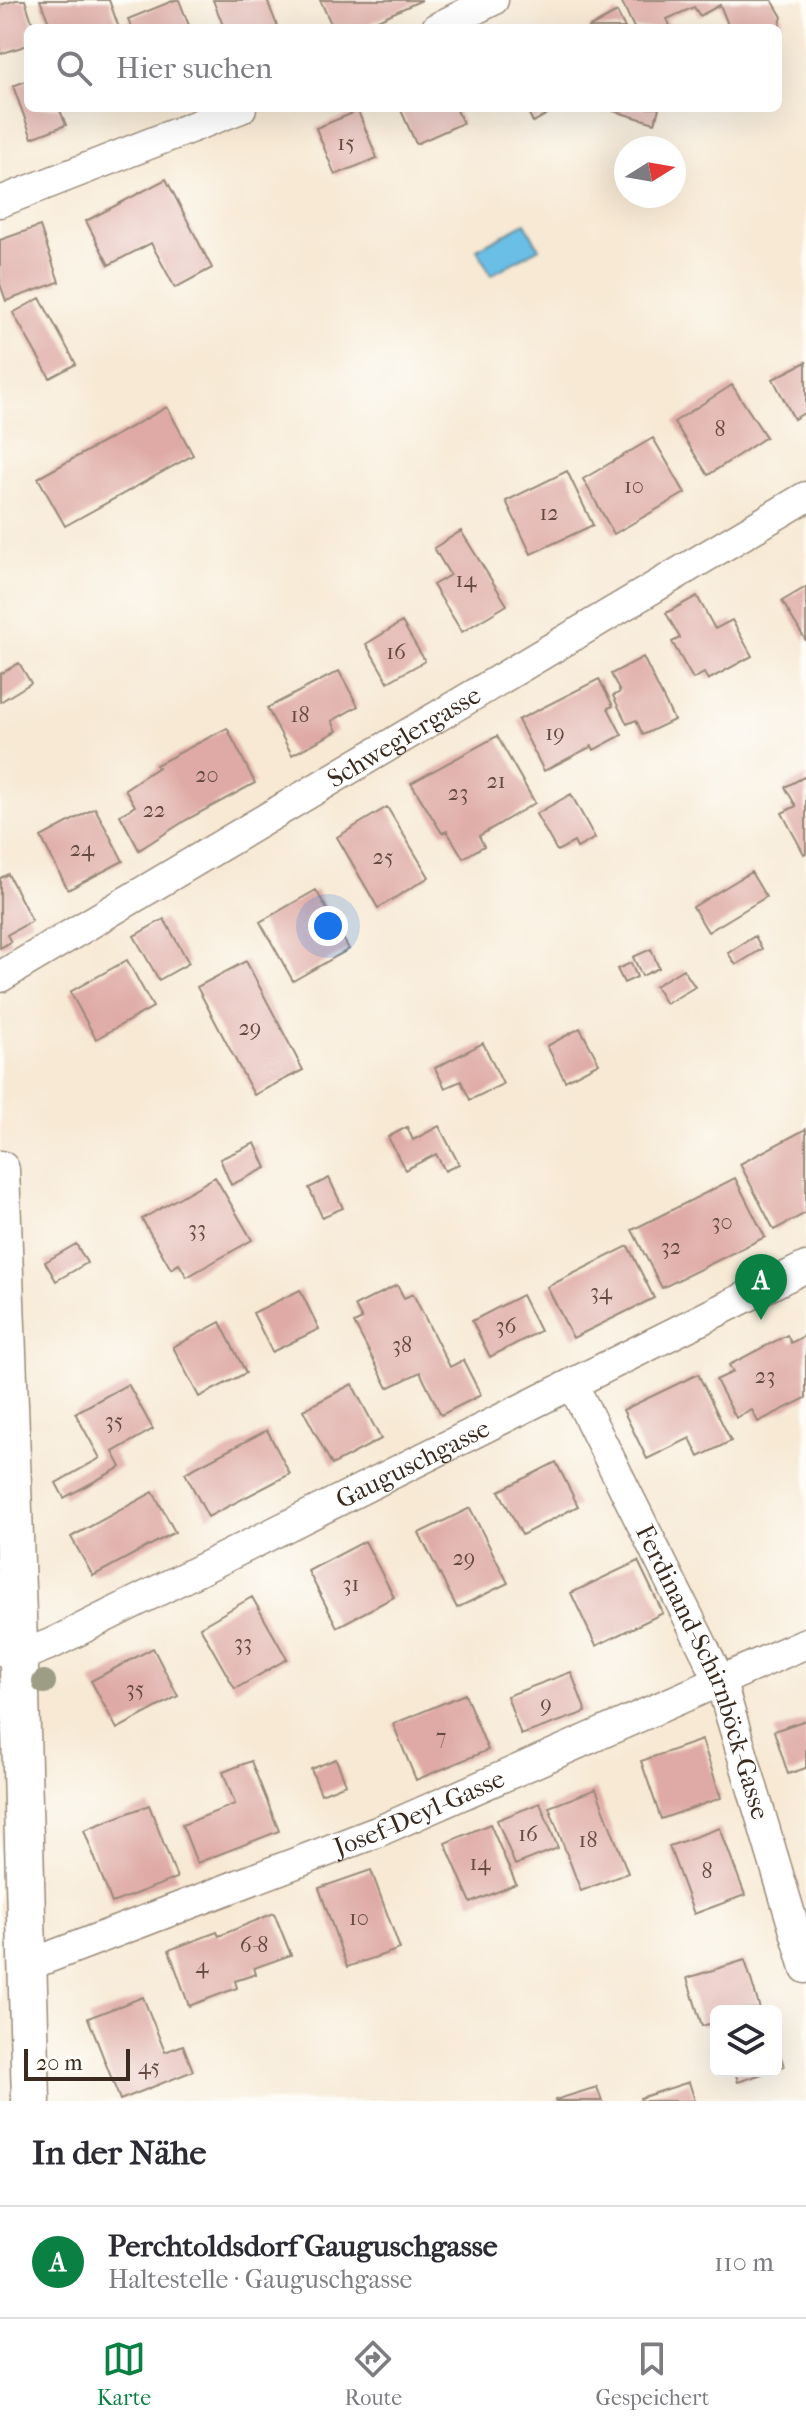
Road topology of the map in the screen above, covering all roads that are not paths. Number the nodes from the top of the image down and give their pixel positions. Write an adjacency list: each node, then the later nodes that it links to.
1 (493, 0): 2 (street)
2 (445, 24)
3 (231, 112): 4 (street)
4 (0, 202)
5 (806, 497): 6 (street, Schweglergasse)
6 (0, 977)
7 (0, 1170): 11 (street)
8 (806, 1267): 9 (street, Gauguschgasse)
9 (573, 1385): 11 (street, Gauguschgasse); 12 (street, Ferdinand-Schirnböck-Gasse)
10 (806, 1643): 12 (street, Josef-Deyl-Gasse)
11 (9, 1653): 13 (street)
12 (721, 1683): 13 (street, Josef-Deyl-Gasse); 14 (street, Ferdinand-Schirnböck-Gasse)
13 (26, 1966): 15 (street)
14 (806, 1968)
15 (31, 2101)

